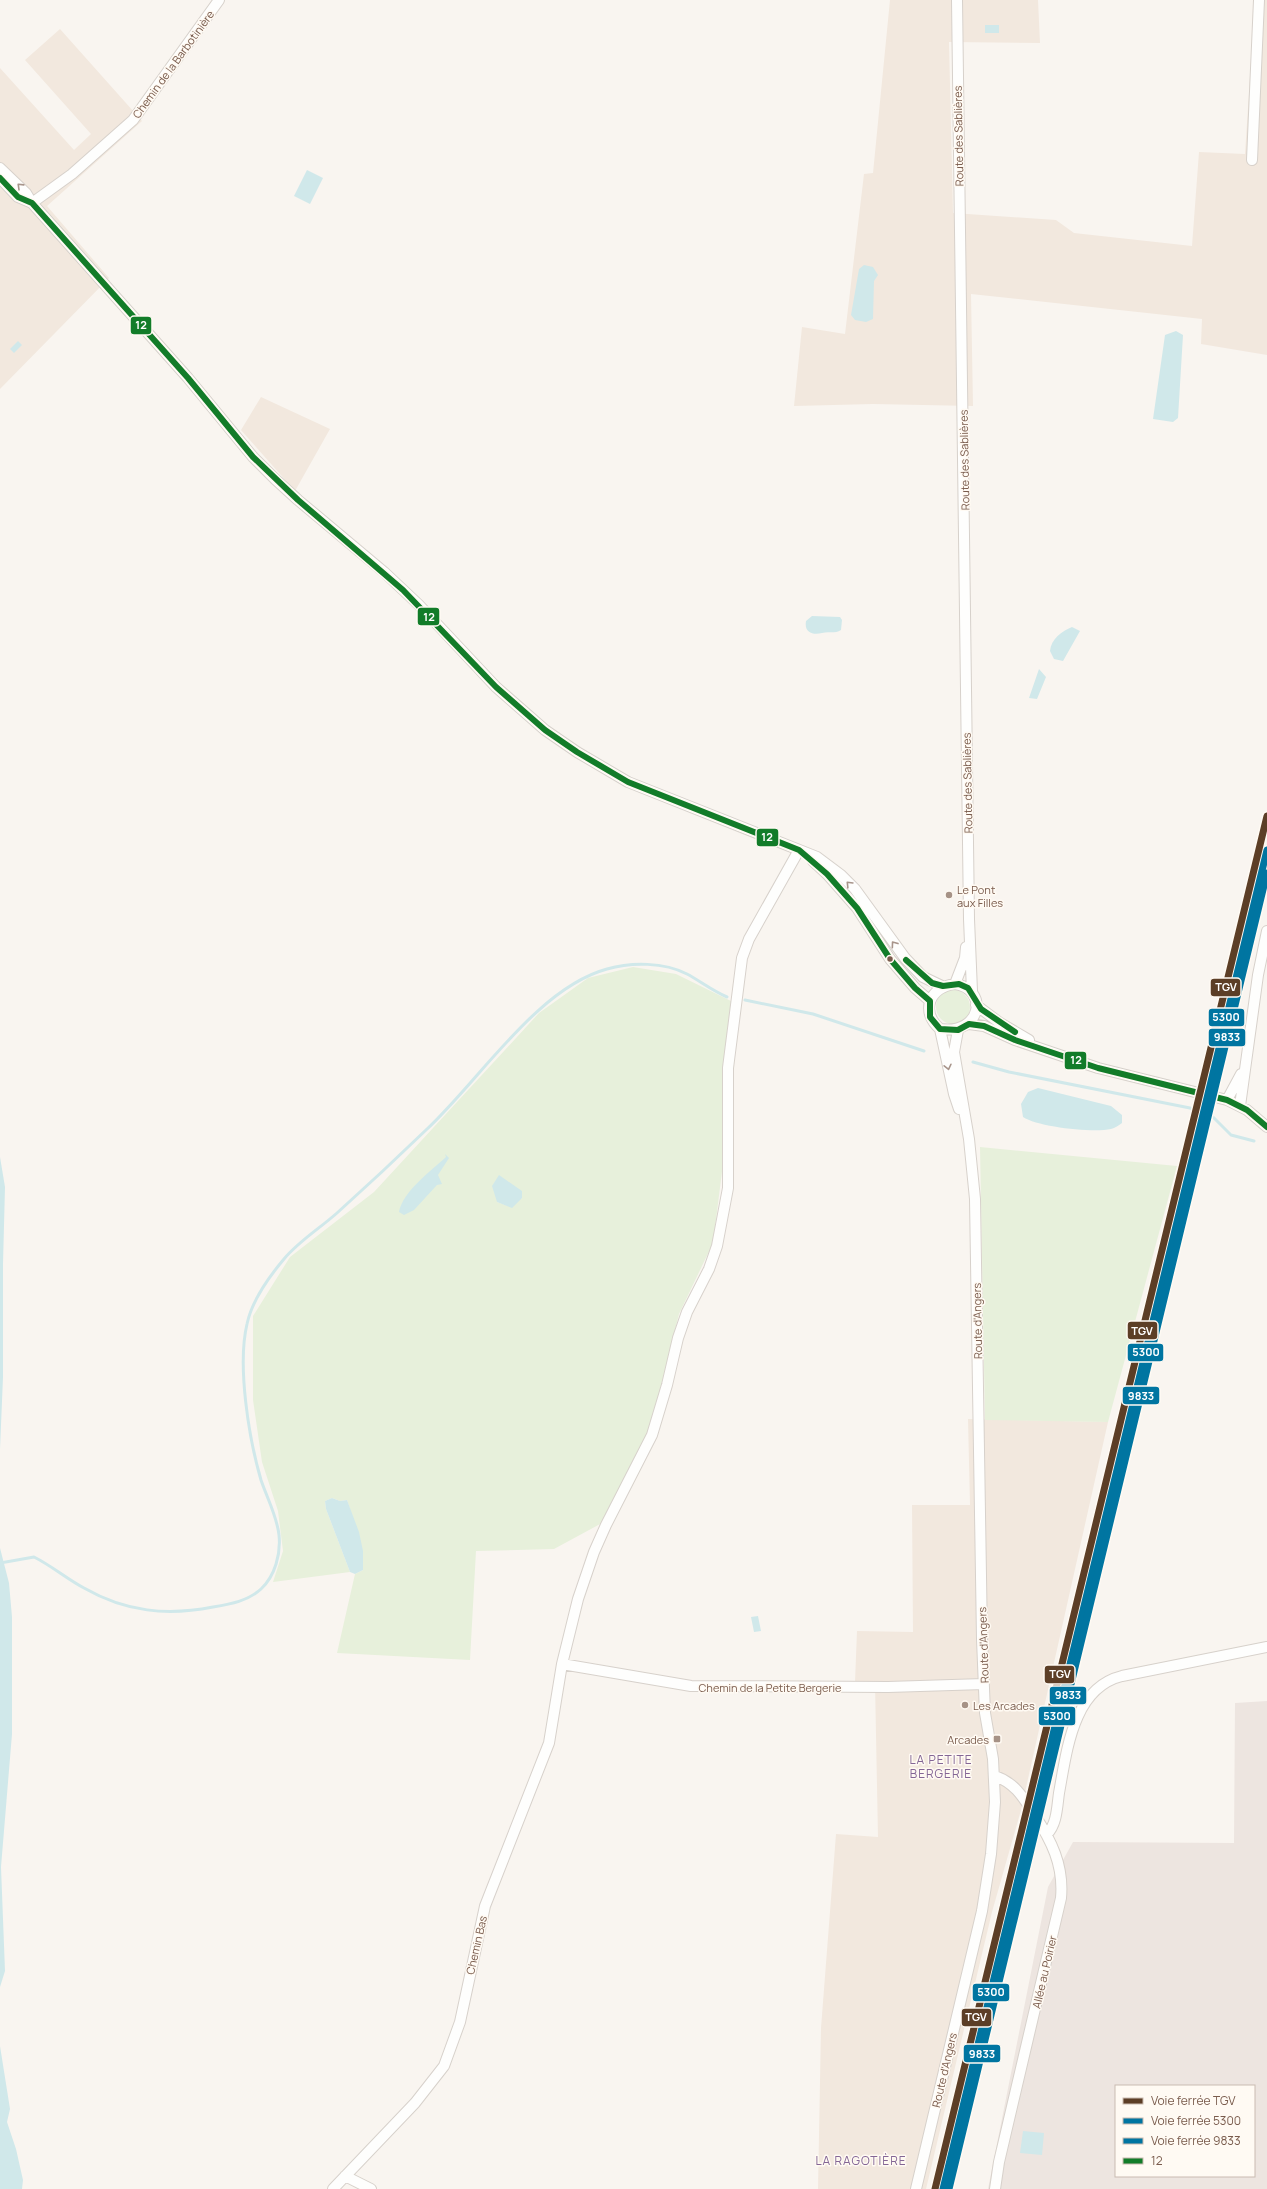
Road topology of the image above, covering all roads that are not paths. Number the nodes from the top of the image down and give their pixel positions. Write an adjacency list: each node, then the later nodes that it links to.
1 (219, 0): 7 (street, Chemin de la Barbotinière)
2 (957, 0): 9 (street, Route des Sablières)
3 (1259, 0): 4 (street)
4 (1252, 160)
5 (0, 168): 7 (street, one-way to 5)
6 (0, 178): 7 (street)
7 (32, 203): 8 (street)
8 (799, 850): 12 (street, one-way to 8); 14 (street); 26 (street, Chemin Bas)
9 (969, 919): 11 (street, Route des Sablières); 13 (street, Route des Sablières)
10 (1267, 931): 20 (street)
11 (955, 984): 12 (street); 13 (street)
12 (944, 987): 14 (street)
13 (972, 991): 15 (street)
14 (930, 1001): 17 (street)
15 (976, 1005): 16 (street); 19 (street)
16 (969, 1024): 18 (street); 19 (street)
17 (940, 1029): 18 (street); 24 (street, Route d'Angers, one-way to 24)
18 (958, 1030): 24 (street, Route d'Angers)
19 (1048, 1050): 21 (street)
20 (1246, 1063): 21 (street); 22 (street)
21 (1227, 1100): 22 (street)
22 (1240, 1106): 23 (street)
23 (1267, 1127)
24 (969, 1139): 27 (street, Route d'Angers)
25 (1267, 1647): 29 (street)
26 (562, 1666): 27 (street, Chemin de la Petite Bergerie); 30 (street, Chemin Bas)
27 (984, 1684): 28 (street, Route d'Angers)
28 (995, 1776): 29 (street, Allée au Poirier); 33 (street, Route d'Angers)
29 (1047, 1834): 34 (street, Allée au Poirier)
30 (345, 2176): 31 (street, Chemin Bas); 32 (street)
31 (333, 2189)
32 (371, 2189)
33 (916, 2189)
34 (995, 2189)

